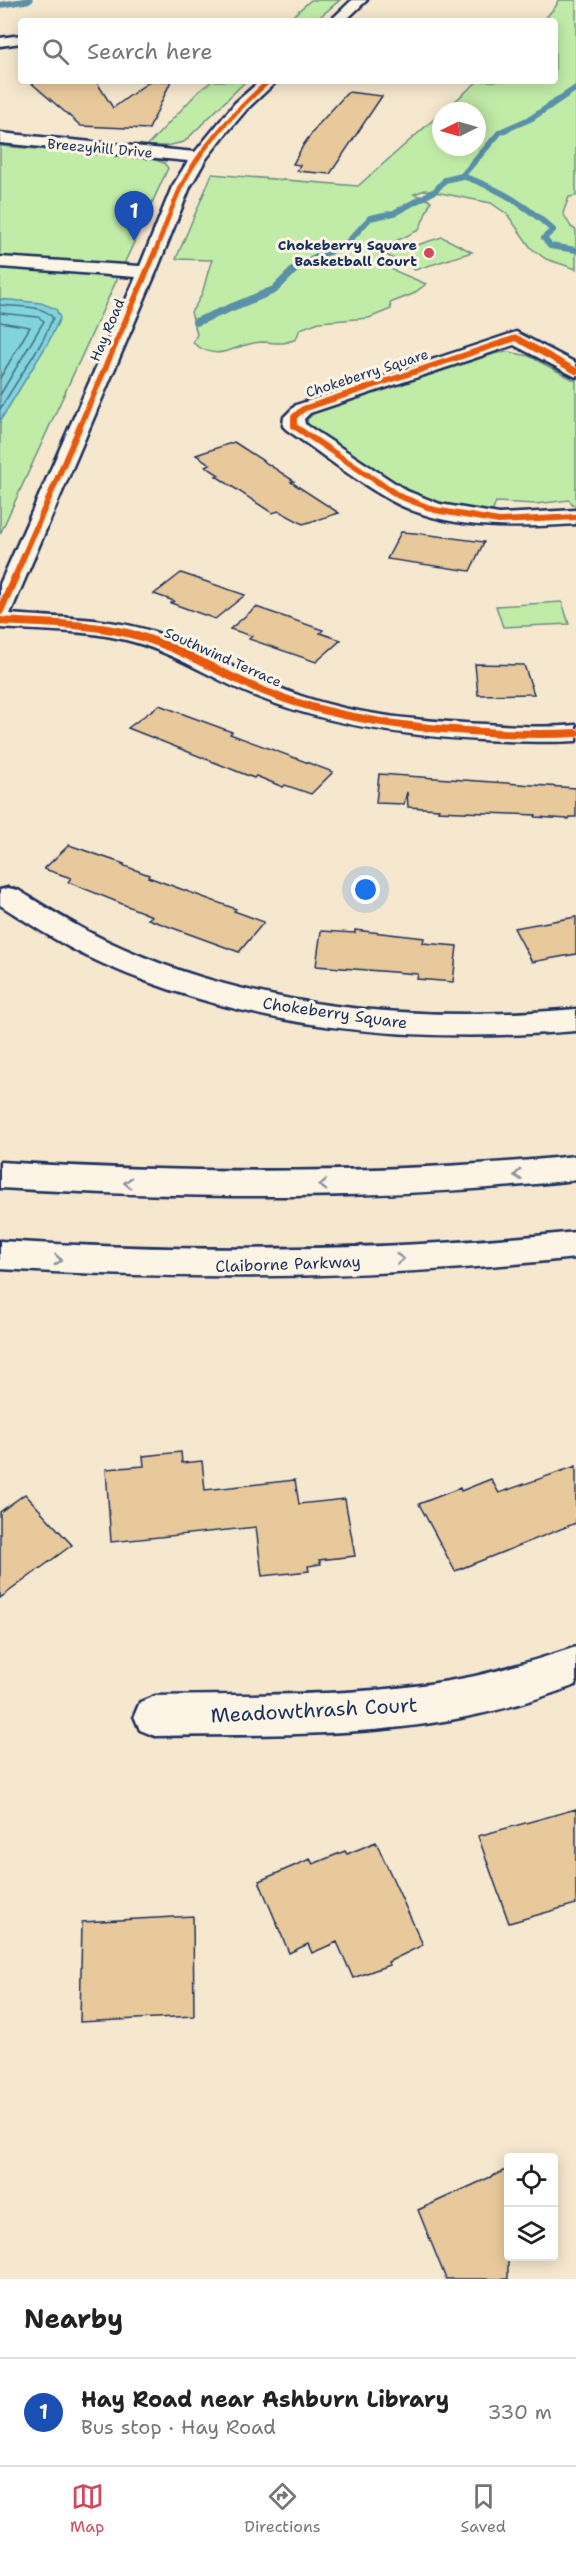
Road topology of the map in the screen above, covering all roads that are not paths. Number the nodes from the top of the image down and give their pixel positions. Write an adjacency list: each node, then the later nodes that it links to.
1 (360, 0): 2 (street)
2 (340, 18)
3 (18, 39): 4 (street)
4 (0, 42)
5 (266, 84): 7 (street, Hay Road)
6 (0, 139): 7 (street, Breezyhill Drive)
7 (199, 157): 9 (street, Hay Road)
8 (0, 262): 9 (street)
9 (147, 272): 12 (street, Hay Road)
10 (576, 371): 11 (street, Chokeberry Square)
11 (576, 517)
12 (0, 611)
13 (0, 621): 14 (street, Southwind Terrace)
14 (576, 733)
15 (8, 897): 16 (street, Chokeberry Square)
16 (576, 1020)
17 (576, 1168): 18 (street, one-way to 18)
18 (0, 1175)
19 (576, 1245): 20 (street, Claiborne Parkway, one-way to 19)
20 (0, 1255)
21 (576, 1666): 22 (street, Meadowthrash Court)
22 (154, 1716)

